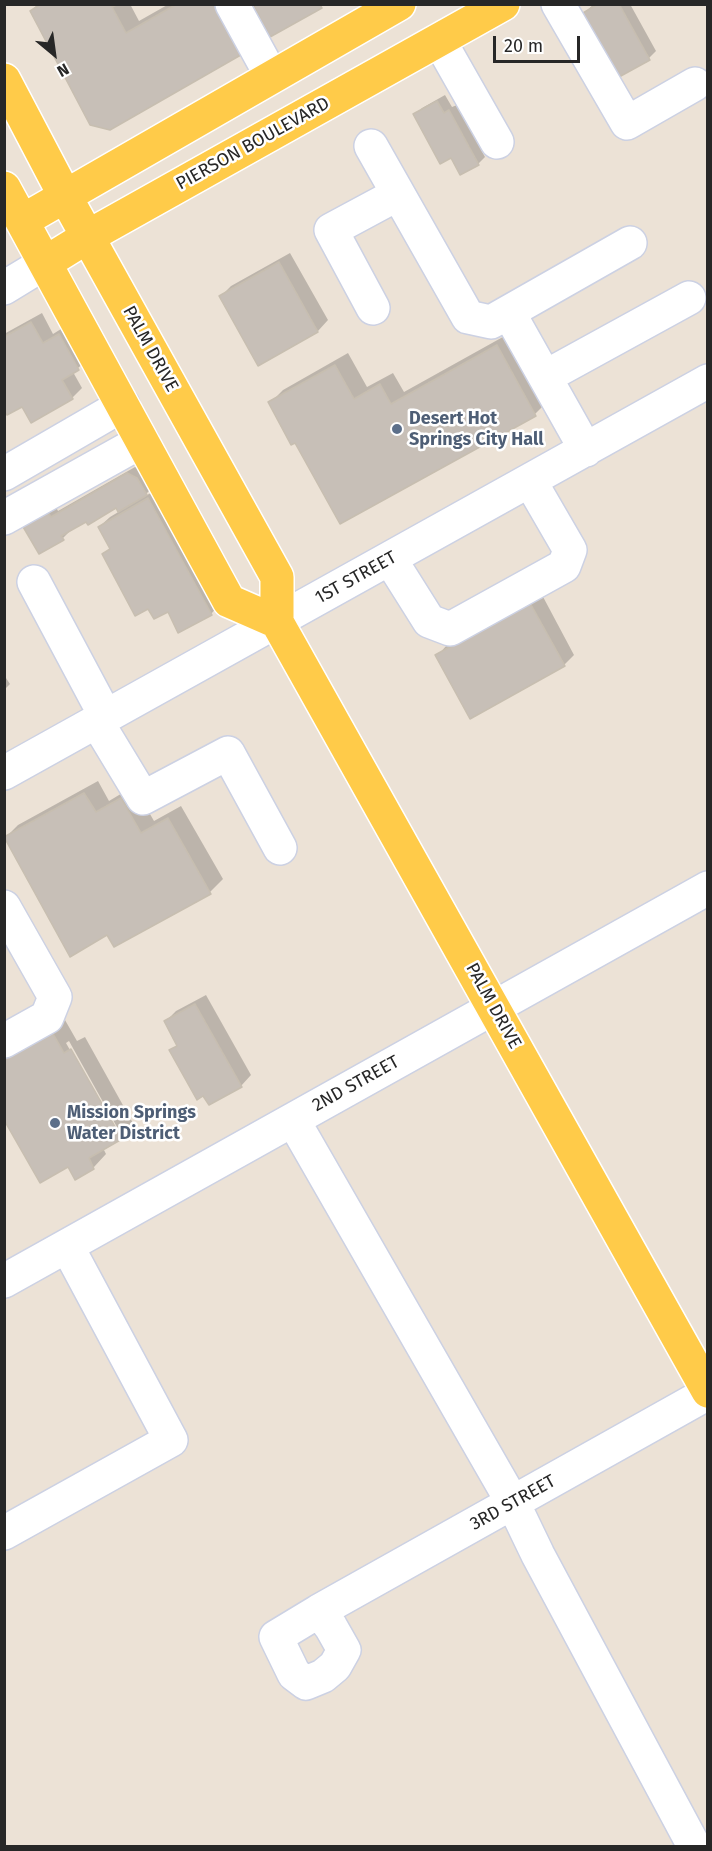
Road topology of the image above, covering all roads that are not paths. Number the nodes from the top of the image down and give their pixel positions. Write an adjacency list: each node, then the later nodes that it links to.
1 (232, 4): 6 (street)
2 (399, 4): 6 (main road)
3 (503, 4): 5 (main road, PIERSON BOULEVARD)
4 (558, 4): 8 (street)
5 (439, 40): 9 (street); 15 (main road, PIERSON BOULEVARD)
6 (272, 77): 13 (main road)
7 (4, 80): 13 (main road, PALM DRIVE)
8 (695, 84)
9 (497, 142)
10 (371, 146): 12 (street)
11 (4, 188): 14 (main road)
12 (398, 194): 20 (street); 21 (street)
13 (65, 196): 14 (main road); 15 (main road, PALM DRIVE)
14 (13, 226): 17 (main road)
15 (87, 237): 17 (main road, PIERSON BOULEVARD); 32 (main road, PALM DRIVE)
16 (630, 243): 21 (street)
17 (45, 263): 18 (street, PIERSON BOULEVARD); 24 (main road)
18 (4, 288)
19 (688, 298): 22 (street)
20 (373, 308)
21 (508, 313): 22 (street)
22 (545, 377): 26 (street)
23 (708, 381): 26 (street, 1ST STREET)
24 (123, 405): 25 (main road); 27 (street)
25 (142, 441): 29 (street); 32 (main road)
26 (586, 450): 28 (street, 1ST STREET)
27 (4, 474)
28 (530, 481): 30 (street, 1ST STREET); 30 (street)
29 (4, 518)
30 (390, 559): 32 (street, 1ST STREET)
31 (34, 582): 33 (street)
32 (277, 622): 33 (street, 1ST STREET); 38 (main road, PALM DRIVE)
33 (102, 719): 34 (street, 1ST STREET); 35 (street)
34 (4, 773)
35 (280, 848)
36 (708, 888): 38 (street, 2ND STREET)
37 (4, 907): 39 (street)
38 (493, 1007): 40 (street, 2ND STREET); 43 (main road, PALM DRIVE)
39 (4, 1041)
40 (293, 1120): 41 (street, 2ND STREET); 44 (street)
41 (67, 1246): 42 (street, 2ND STREET); 45 (street)
42 (4, 1281)
43 (708, 1392): 44 (street, 3RD STREET)
44 (513, 1503): 46 (street, 3RD STREET); 47 (street)
45 (4, 1533)
46 (319, 1611)
47 (694, 1846)

